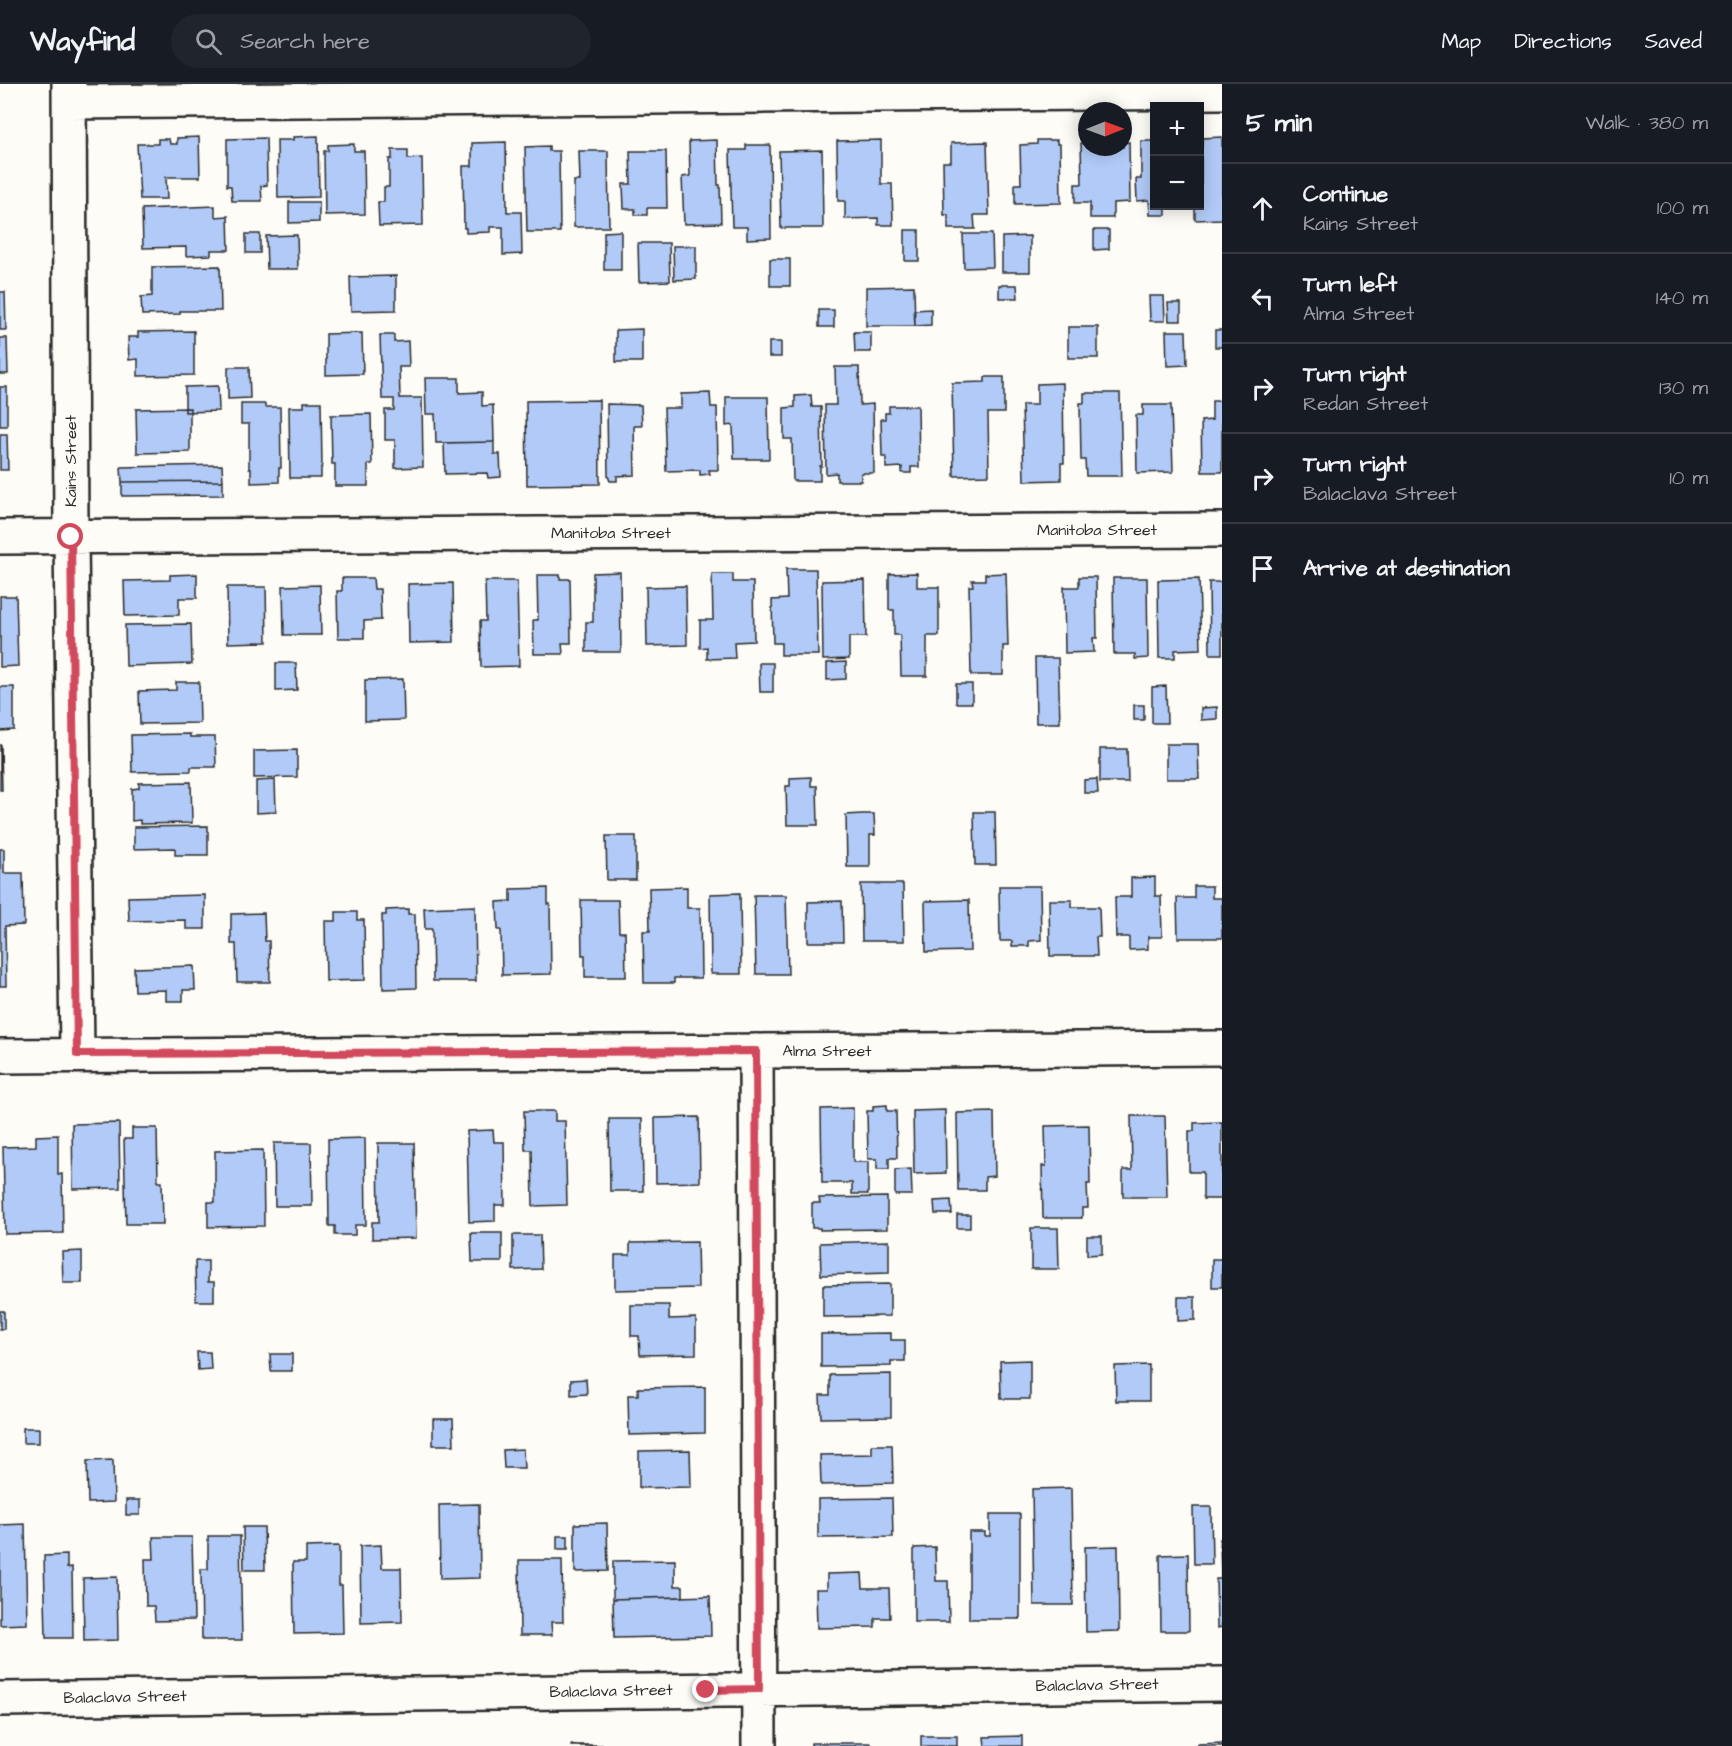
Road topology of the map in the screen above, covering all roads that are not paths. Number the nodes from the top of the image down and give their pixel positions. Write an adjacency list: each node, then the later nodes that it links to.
1 (1222, 92): 2 (street)
2 (69, 93): 5 (street, Kains Street)
3 (1222, 530): 5 (street, Manitoba Street)
4 (0, 537): 5 (street, Manitoba Street)
5 (71, 537): 8 (street, Kains Street)
6 (1222, 1048): 7 (street, Alma Street)
7 (756, 1051): 8 (street, Alma Street); 11 (street)
8 (77, 1054): 9 (street, Alma Street)
9 (0, 1056)
10 (1222, 1684): 11 (street, Balaclava Street)
11 (759, 1689): 12 (street, Balaclava Street); 13 (street)
12 (0, 1699)
13 (759, 1746)

